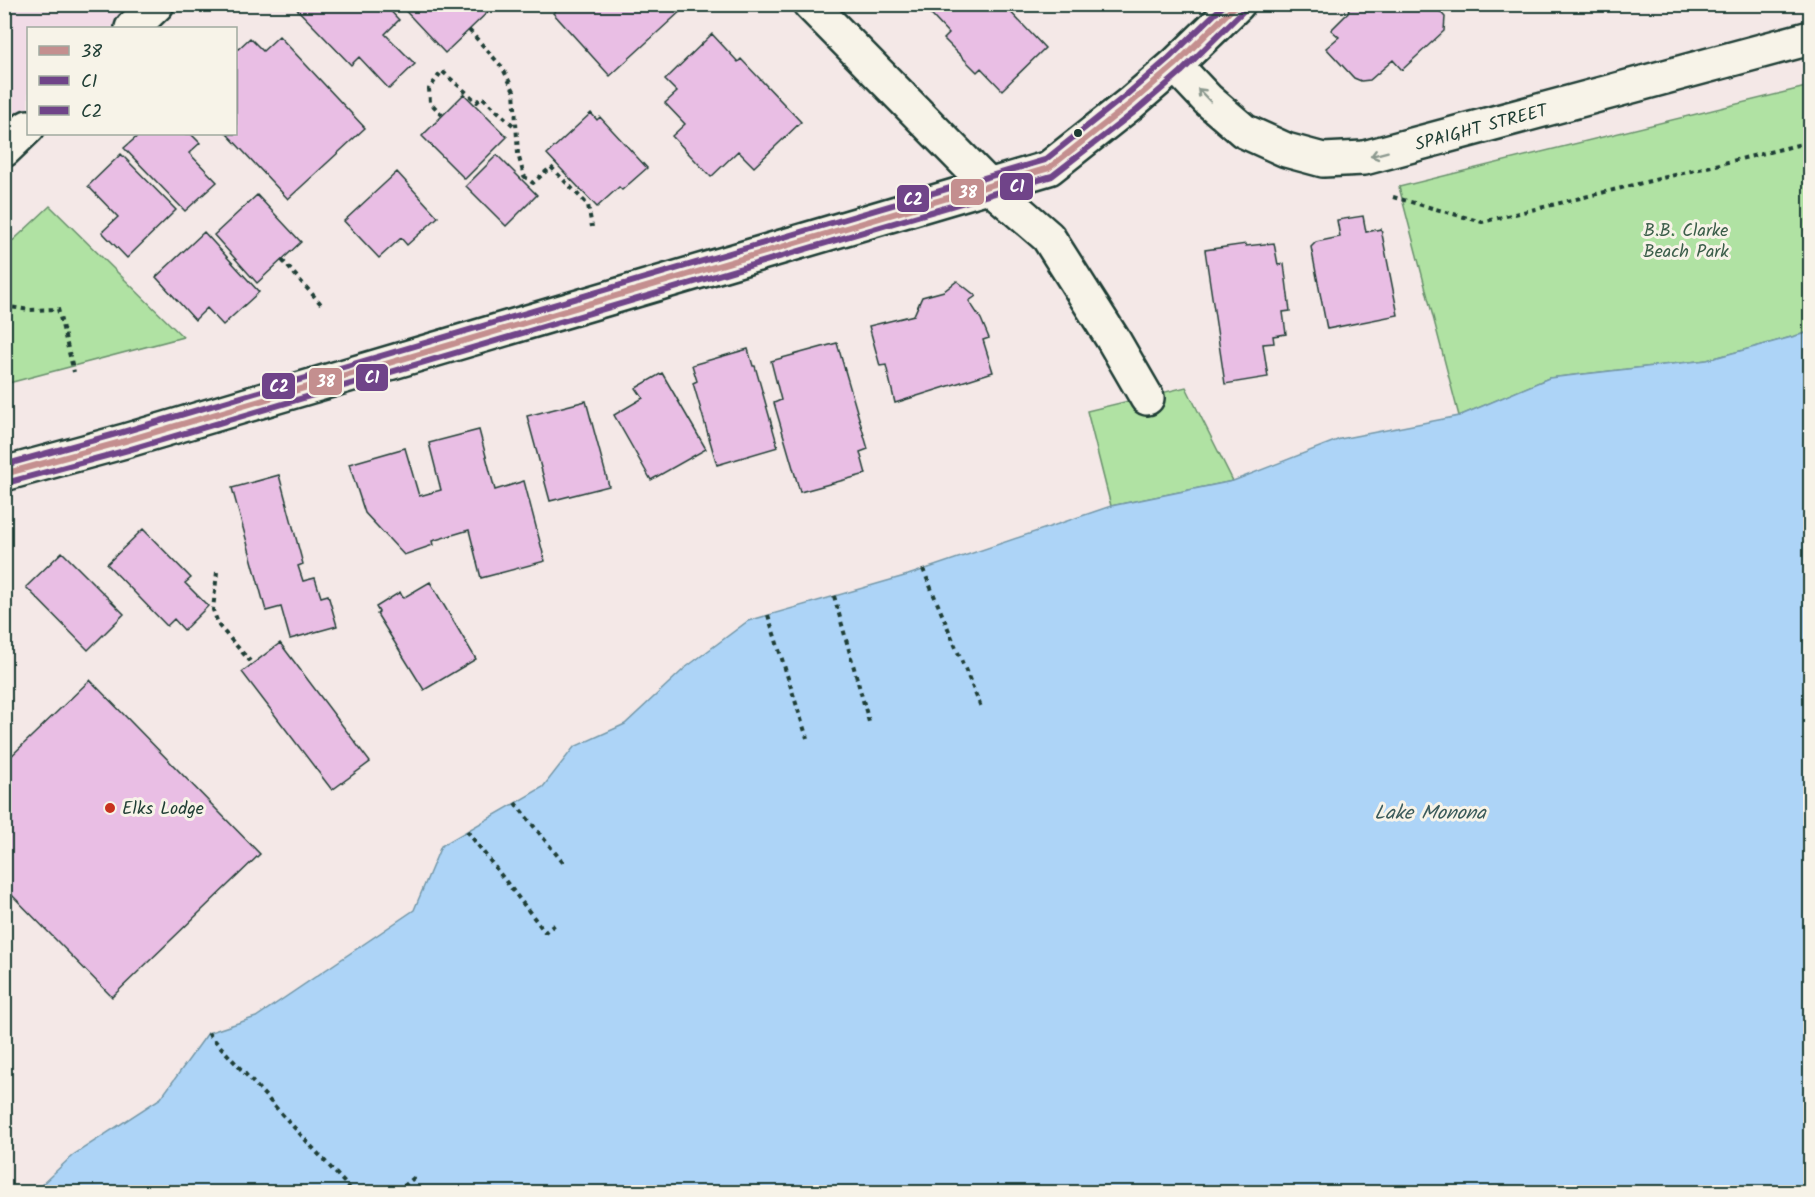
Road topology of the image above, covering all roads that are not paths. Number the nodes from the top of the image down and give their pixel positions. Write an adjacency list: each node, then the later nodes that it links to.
1 (157, 4): 4 (street)
2 (810, 4): 9 (street)
3 (1238, 4): 6 (street)
4 (133, 27)
5 (1810, 38): 6 (street, SPAIGHT STREET, one-way to 6)
6 (1175, 65): 9 (street)
7 (27, 128): 8 (street)
8 (4, 150)
9 (988, 185): 10 (street); 11 (street)
10 (1147, 398)
11 (4, 474)

